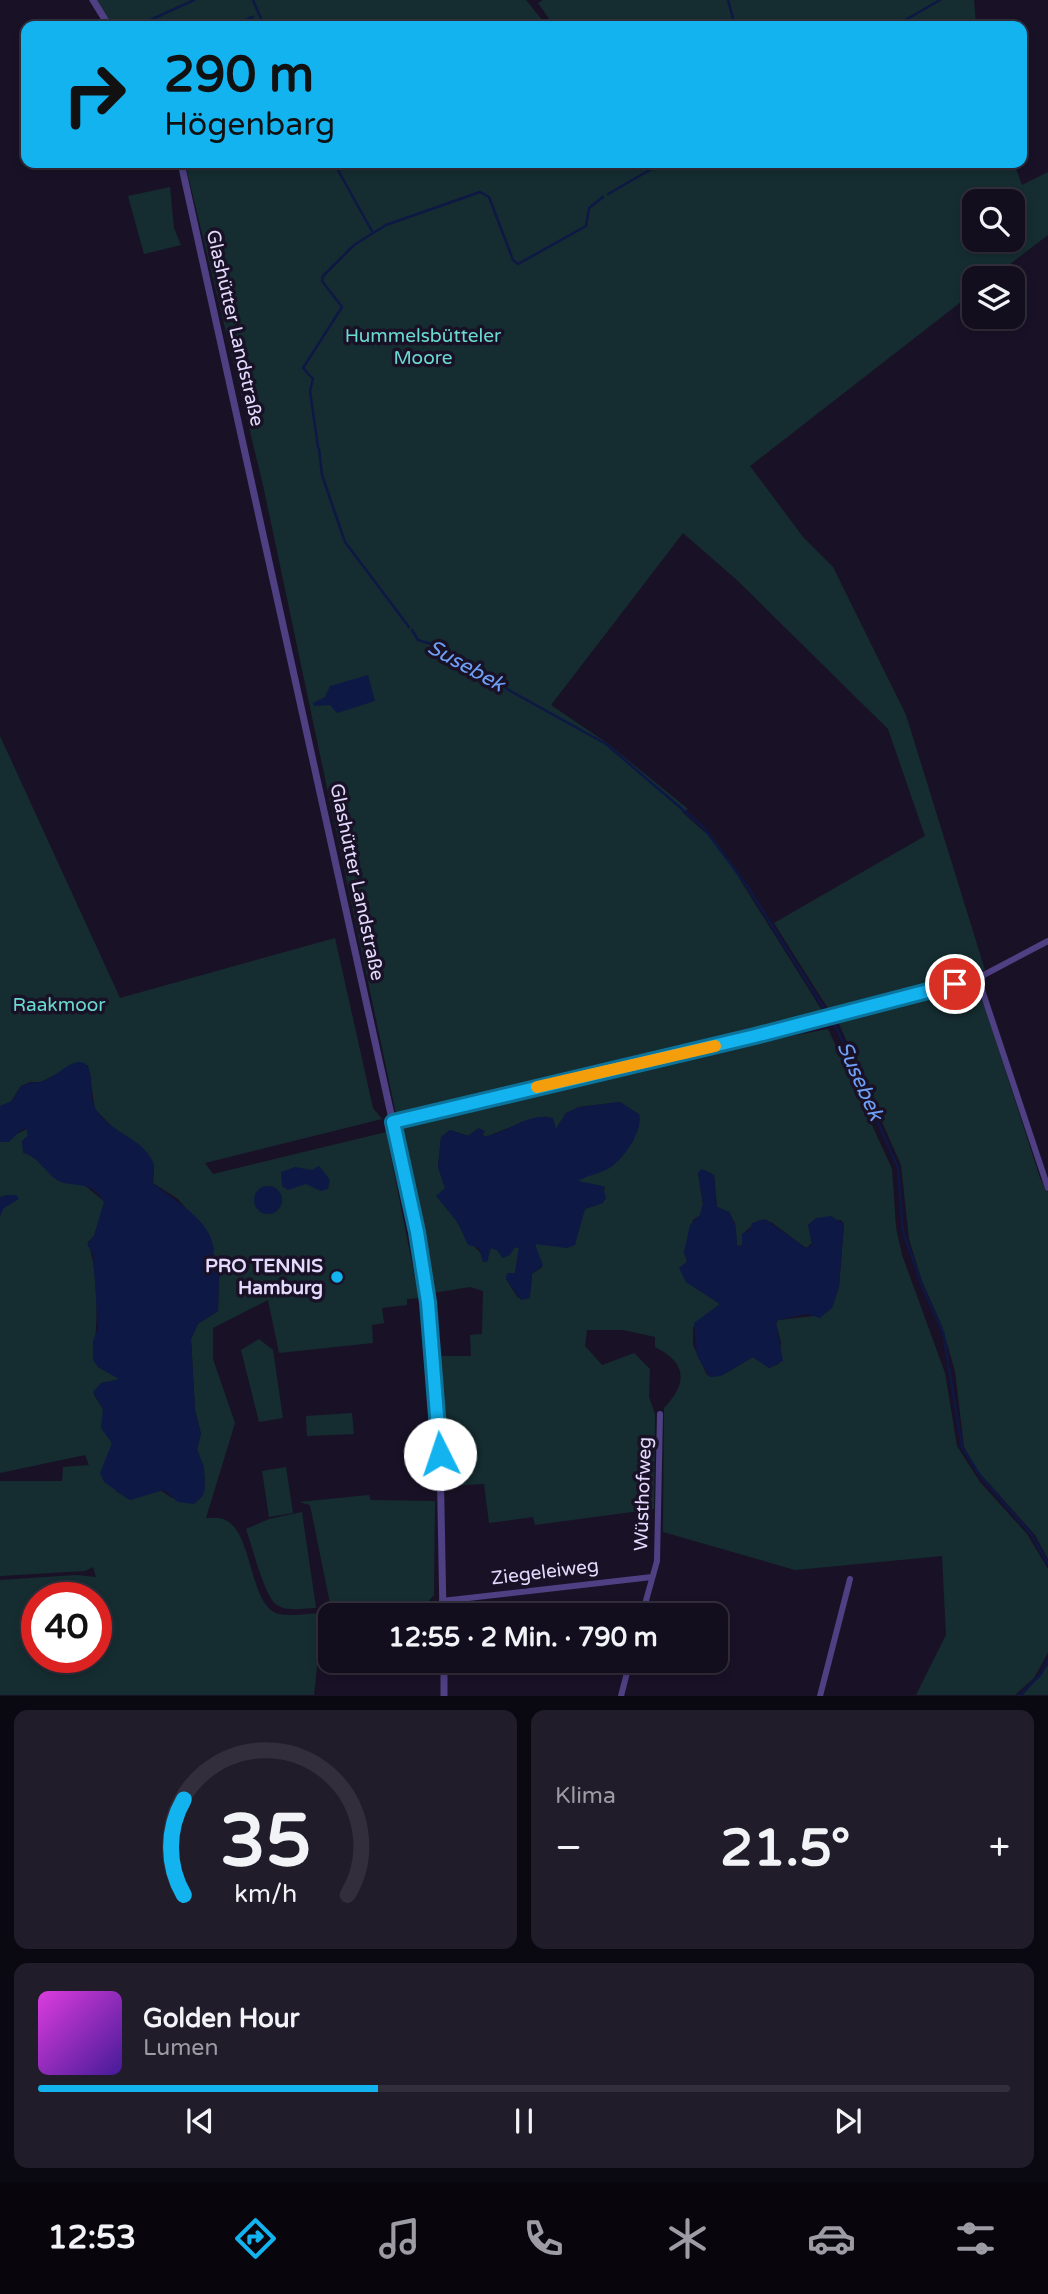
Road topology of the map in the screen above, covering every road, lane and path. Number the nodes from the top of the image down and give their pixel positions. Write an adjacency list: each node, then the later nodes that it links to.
1 (93, 0): 2 (street)
2 (106, 21)
3 (182, 168): 6 (street, Glashütter Landstraße)
4 (1048, 941): 5 (street)
5 (978, 978): 6 (street); 7 (street)
6 (393, 1122): 11 (street, Glashütter Landstraße)
7 (1048, 1188)
8 (660, 1414): 9 (street, Wüsthofweg)
9 (652, 1577): 11 (street, Ziegeleiweg); 12 (street, Wüsthofweg)
10 (850, 1579): 17 (street)
11 (442, 1603)
12 (645, 1603)
13 (444, 1673): 15 (street)
14 (627, 1673): 16 (street)
15 (444, 1696)
16 (621, 1696)
17 (820, 1696)

